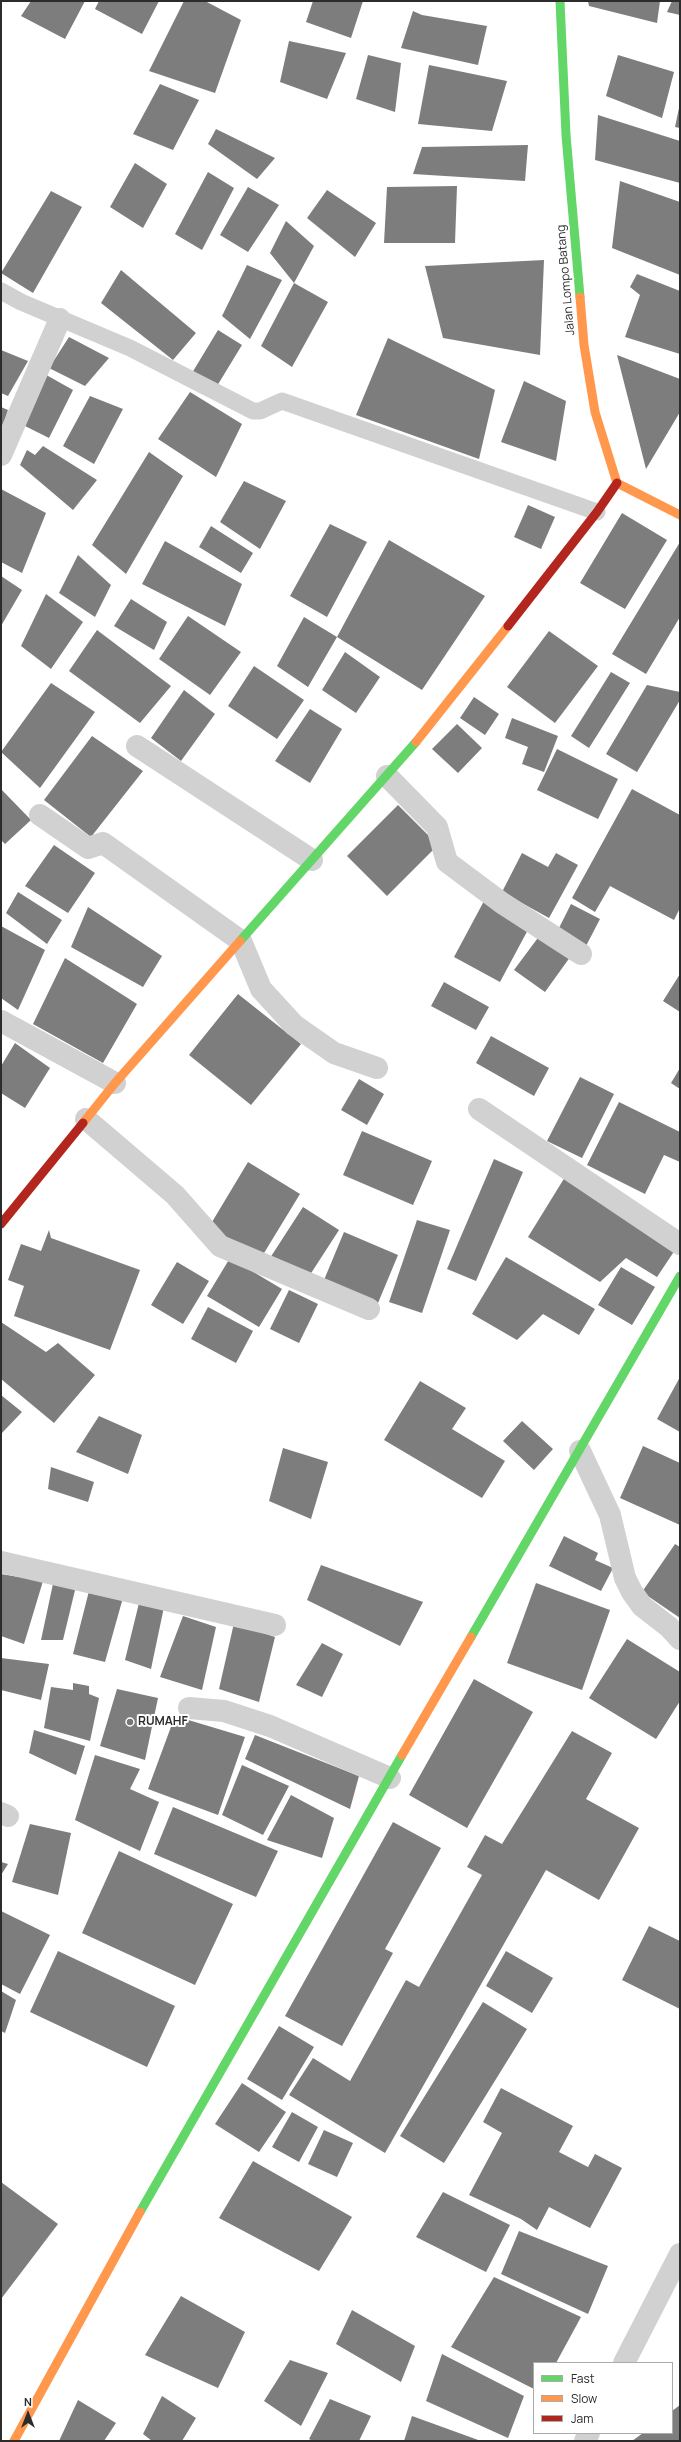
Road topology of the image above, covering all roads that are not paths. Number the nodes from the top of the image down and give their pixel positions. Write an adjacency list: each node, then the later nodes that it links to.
1 (560, 1): 5 (street, Jalan Lompo Batang)
2 (1, 291): 3 (lane)
3 (60, 319): 4 (street); 6 (lane)
4 (1, 455)
5 (617, 483): 6 (street); 7 (street)
6 (597, 512): 9 (street)
7 (680, 515)
8 (137, 746): 11 (street)
9 (387, 776): 11 (street); 13 (street)
10 (40, 815): 12 (street)
11 (312, 860): 12 (street)
12 (241, 941): 15 (street); 16 (street)
13 (581, 954)
14 (1, 1021): 16 (street)
15 (377, 1068)
16 (115, 1084): 18 (street)
17 (479, 1109): 20 (street)
18 (86, 1119): 19 (street); 22 (street)
19 (1, 1224)
20 (680, 1244)
21 (680, 1276): 23 (street)
22 (369, 1309)
23 (580, 1451): 26 (street); 28 (street)
24 (1, 1562): 25 (street)
25 (274, 1625)
26 (680, 1639)
27 (189, 1708): 28 (street)
28 (390, 1778): 31 (street)
29 (680, 2254): 30 (street)
30 (625, 2362)
31 (14, 2441)

